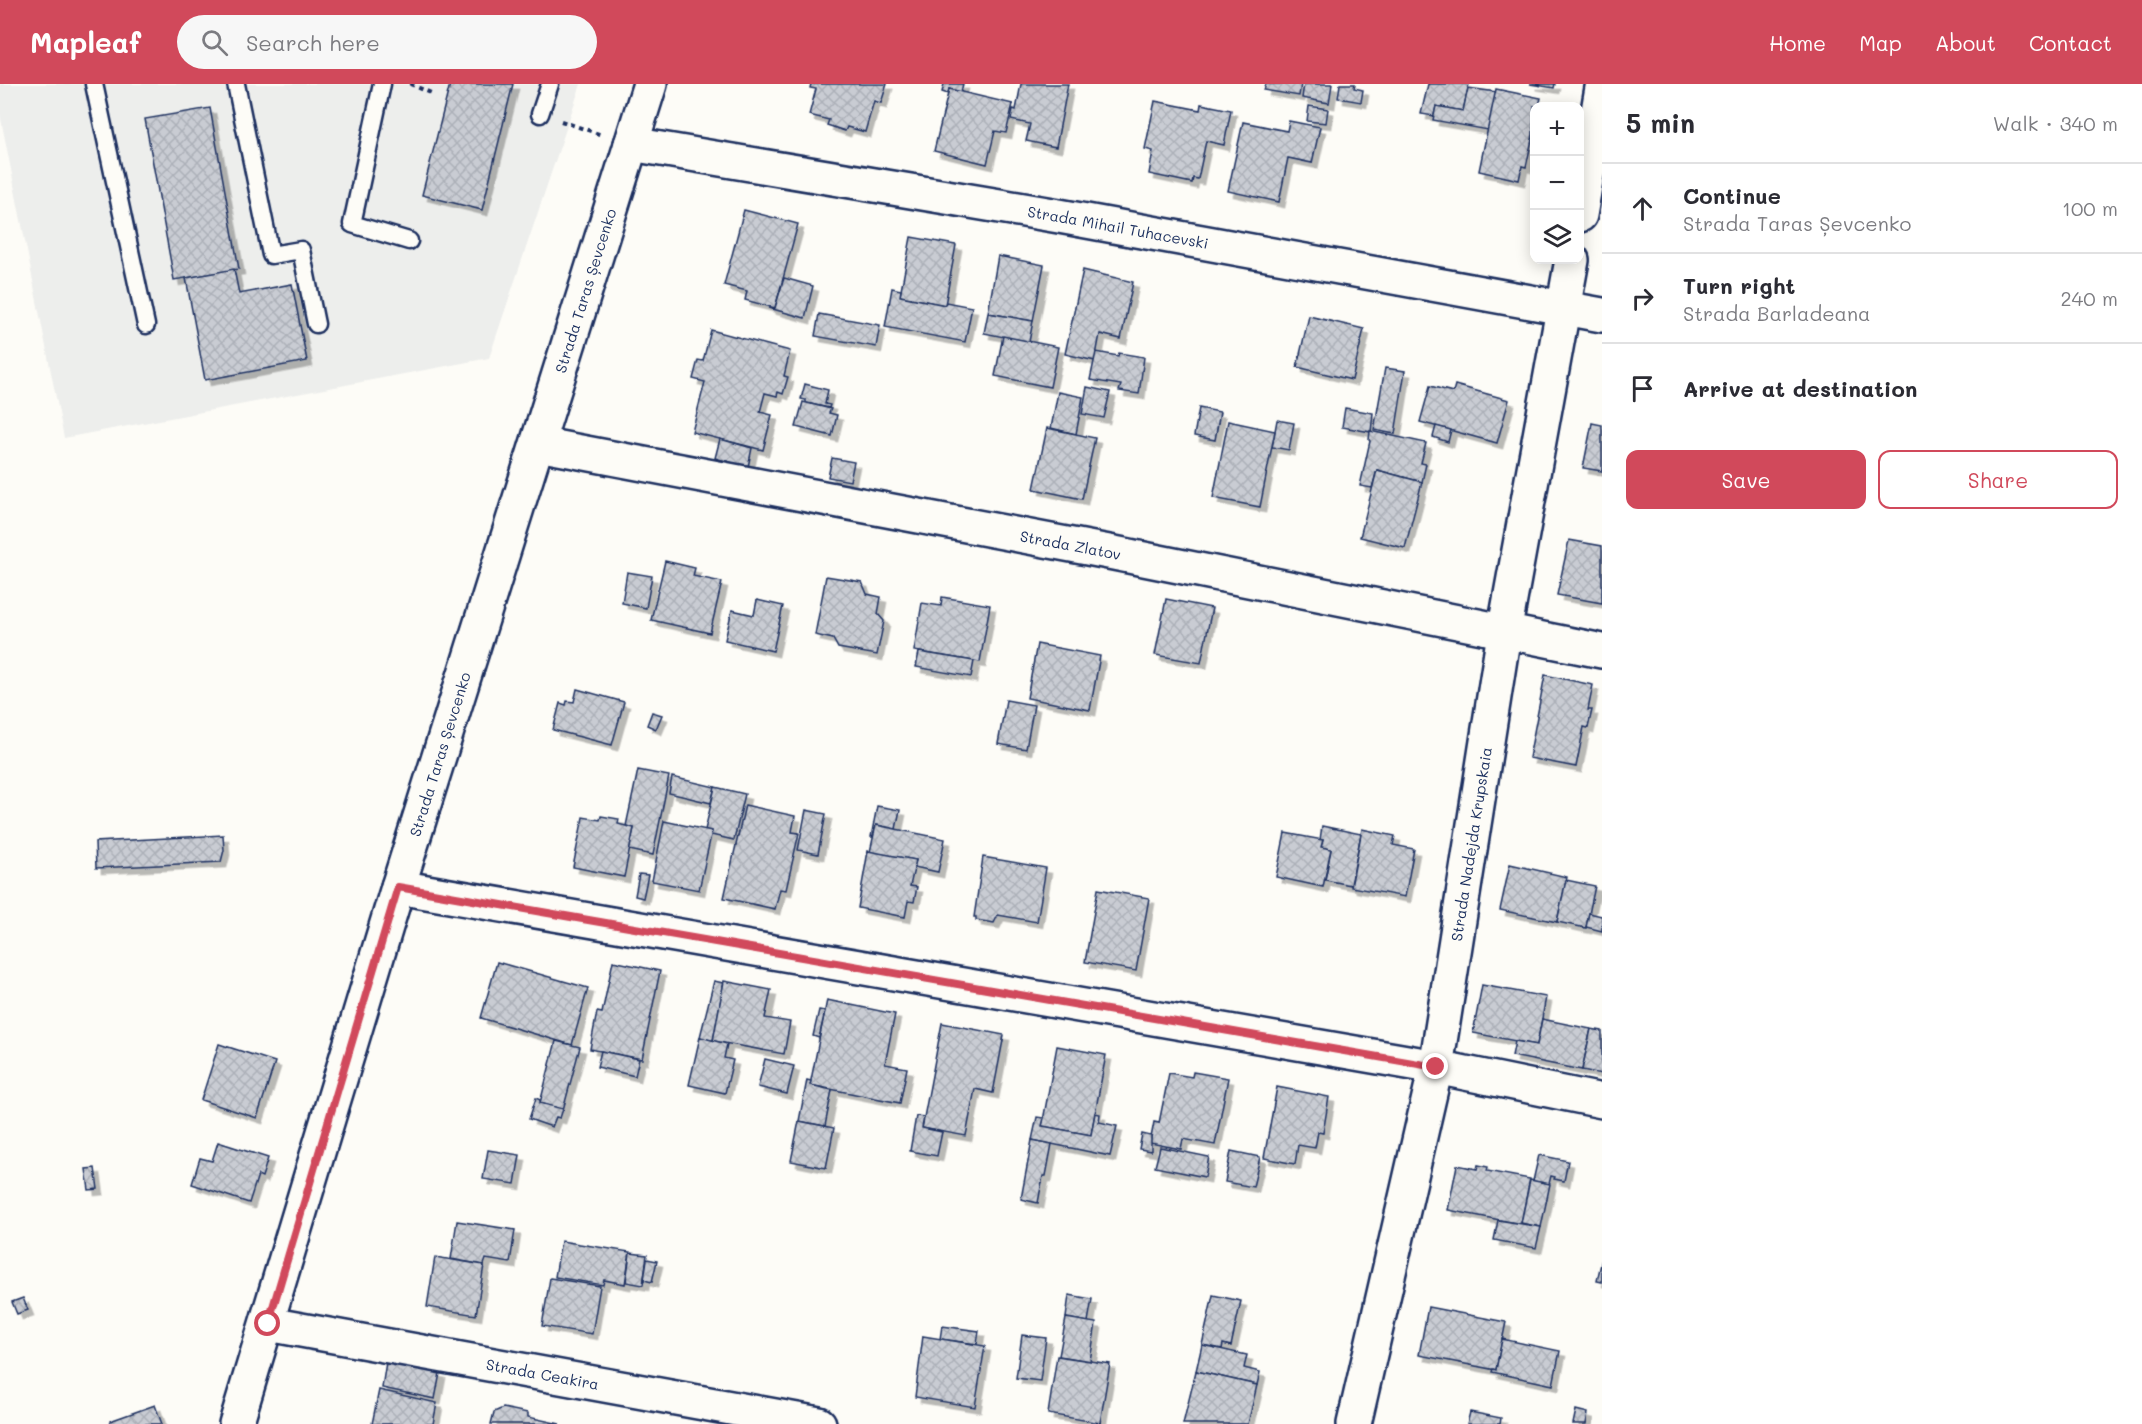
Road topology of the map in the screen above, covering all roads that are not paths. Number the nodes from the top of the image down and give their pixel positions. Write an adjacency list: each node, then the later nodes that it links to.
1 (94, 84): 15 (lane)
2 (236, 84): 14 (lane)
3 (382, 84): 10 (lane)
4 (550, 84): 7 (lane)
5 (650, 84): 8 (street, Strada Taras Șevcenko)
6 (1602, 88): 9 (street)
7 (540, 114)
8 (631, 144): 12 (street, Strada Mihail Tuhacevski); 16 (street, Strada Taras Șevcenko)
9 (1581, 210)
10 (409, 241)
11 (1571, 264): 12 (street, Strada Nadejda Krupskaia)
12 (1563, 307): 13 (street, Strada Mihail Tuhacevski); 17 (street, Strada Nadejda Krupskaia)
13 (1602, 315)
14 (316, 324)
15 (146, 325)
16 (538, 444): 17 (street, Strada Zlatov); 19 (street, Strada Taras Șevcenko)
17 (1504, 633): 18 (street, Strada Zlatov); 20 (street, Strada Nadejda Krupskaia)
18 (1602, 651)
19 (398, 887): 20 (street); 22 (street, Strada Taras Șevcenko)
20 (1436, 1067): 21 (street); 25 (street, Strada Nadejda Krupskaia)
21 (1602, 1101)
22 (268, 1324): 23 (street, Strada Taras Șevcenko); 24 (street, Strada Ceakira)
23 (236, 1424)
24 (819, 1424)
25 (1354, 1424)

